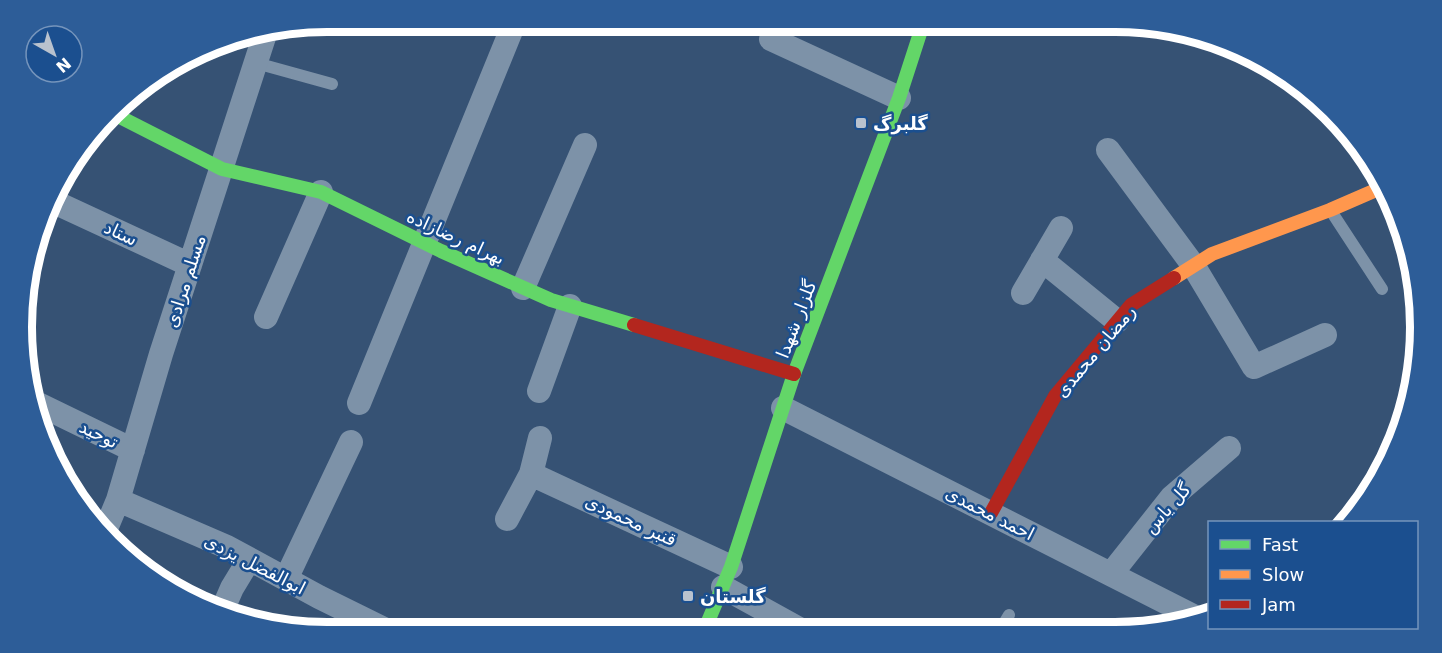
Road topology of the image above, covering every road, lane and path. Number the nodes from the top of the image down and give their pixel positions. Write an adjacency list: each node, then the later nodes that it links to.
1 (511, 32): 17 (street)
2 (920, 32): 7 (street, گلزار شهدا)
3 (264, 38): 5 (street, مسلم مرادی)
4 (771, 39): 7 (street)
5 (256, 63): 6 (lane); 11 (street, مسلم مرادی)
6 (332, 84)
7 (898, 98): 28 (street, گلزار شهدا)
8 (119, 117): 11 (street, بهرام رضازاده)
9 (585, 146): 21 (street)
10 (1108, 150): 20 (street)
11 (222, 169): 13 (street, بهرام رضازاده); 19 (street, مسلم مرادی)
12 (1377, 190): 15 (street, رمضان محمدی)
13 (321, 192): 17 (street, بهرام رضازاده); 25 (street)
14 (58, 204): 19 (street, ستاد)
15 (1330, 210): 20 (street, رمضان محمدی); 22 (lane)
16 (1061, 228): 18 (street)
17 (426, 243): 21 (street, بهرام رضازاده); 30 (street)
18 (1042, 260): 23 (street); 26 (street)
19 (190, 265): 36 (street, مسلم مرادی)
20 (1193, 266): 26 (street, رمضان محمدی); 27 (street)
21 (523, 288): 24 (street, بهرام رضازاده)
22 (1382, 289)
23 (1023, 293)
24 (570, 306): 28 (street, بهرام رضازاده); 29 (street)
25 (266, 317)
26 (1118, 321): 39 (street, رمضان محمدی)
27 (1325, 335)
28 (794, 374): 32 (street, گلزار شهدا)
29 (539, 391)
30 (359, 403)
31 (43, 406): 36 (street, توحید)
32 (783, 408): 39 (street, احمد محمدی); 44 (street, گلزار شهدا)
33 (540, 438): 37 (street)
34 (351, 442): 45 (street)
35 (1229, 448): 43 (street, گل یاس)
36 (133, 450): 38 (street, مسلم مرادی)
37 (531, 474): 40 (street); 44 (street, قنبر محمودی)
38 (118, 500): 41 (street, مسلم مرادی); 42 (street, ابوالفضل یزدی)
39 (991, 513): 43 (street, احمد محمدی)
40 (507, 519)
41 (108, 524)
42 (249, 560): 45 (street, ابوالفضل یزدی); 46 (street)
43 (1111, 574): 47 (street, احمد محمدی)
44 (727, 577): 50 (street, گلزار شهدا); 51 (street)
45 (286, 579): 49 (street, ابوالفضل یزدی)
46 (225, 603)
47 (1186, 613)
48 (1009, 615): 52 (lane)
49 (347, 622)
50 (708, 622)
51 (790, 622)
52 (1005, 622)

